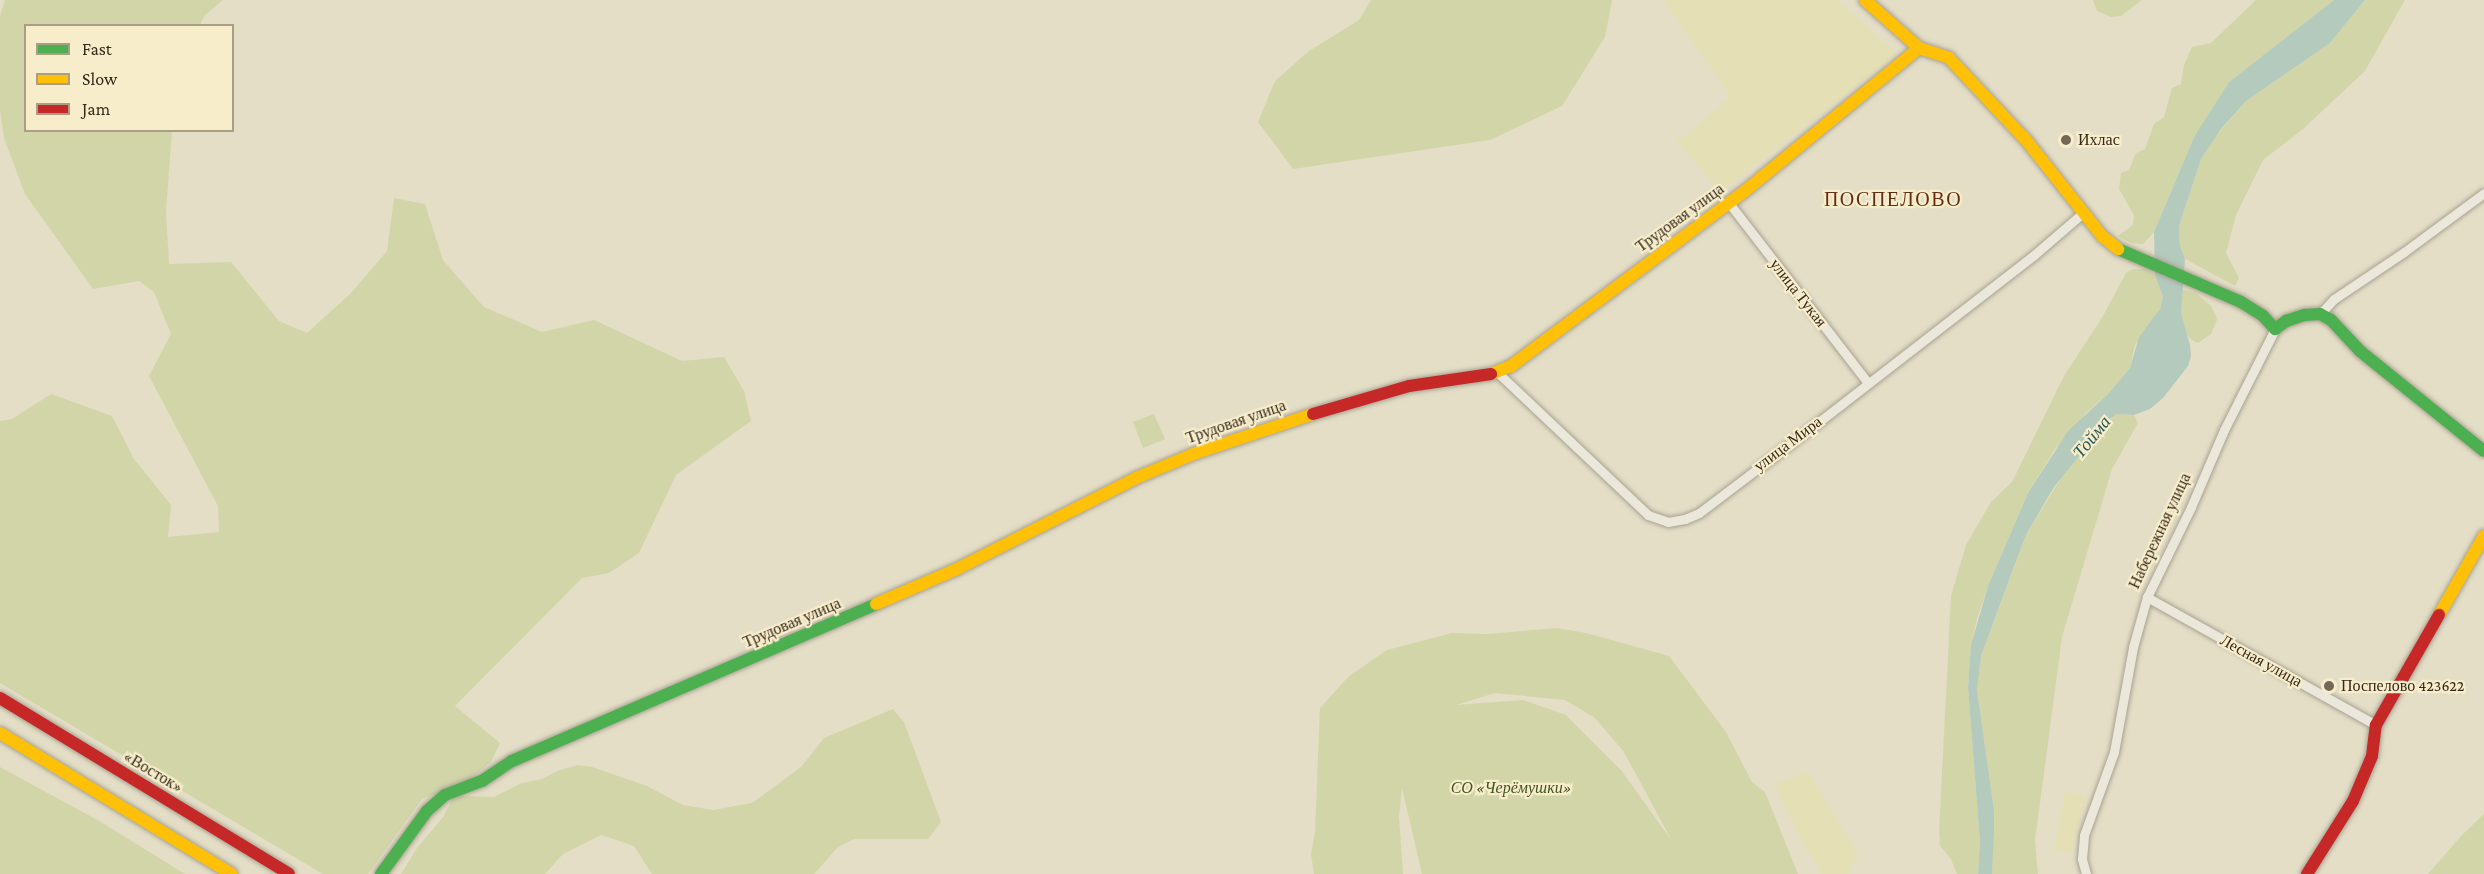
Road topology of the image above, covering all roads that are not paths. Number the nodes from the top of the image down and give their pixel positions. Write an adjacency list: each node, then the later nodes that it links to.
1 (1865, 0): 2 (street)
2 (1919, 48): 4 (street, Трудовая улица); 5 (street)
3 (2484, 193): 6 (street)
4 (1729, 203): 8 (street, Трудовая улица); 9 (street, улица Тукая)
5 (2084, 213): 7 (street); 9 (street, улица Мира)
6 (2320, 314): 7 (street); 10 (street)
7 (2275, 329): 12 (street, Набережная улица)
8 (1497, 372): 9 (street, улица Мира); 18 (street, Трудовая улица)
9 (1868, 383)
10 (2484, 451)
11 (2484, 537): 14 (street)
12 (2147, 597): 14 (street, Лесная улица); 19 (street, Набережная улица)
13 (0, 698): 17 (street, «Восток»)
14 (2376, 725): 20 (street)
15 (0, 733): 16 (street)
16 (232, 874)
17 (289, 874)
18 (381, 874)
19 (2086, 874)
20 (2307, 874)

